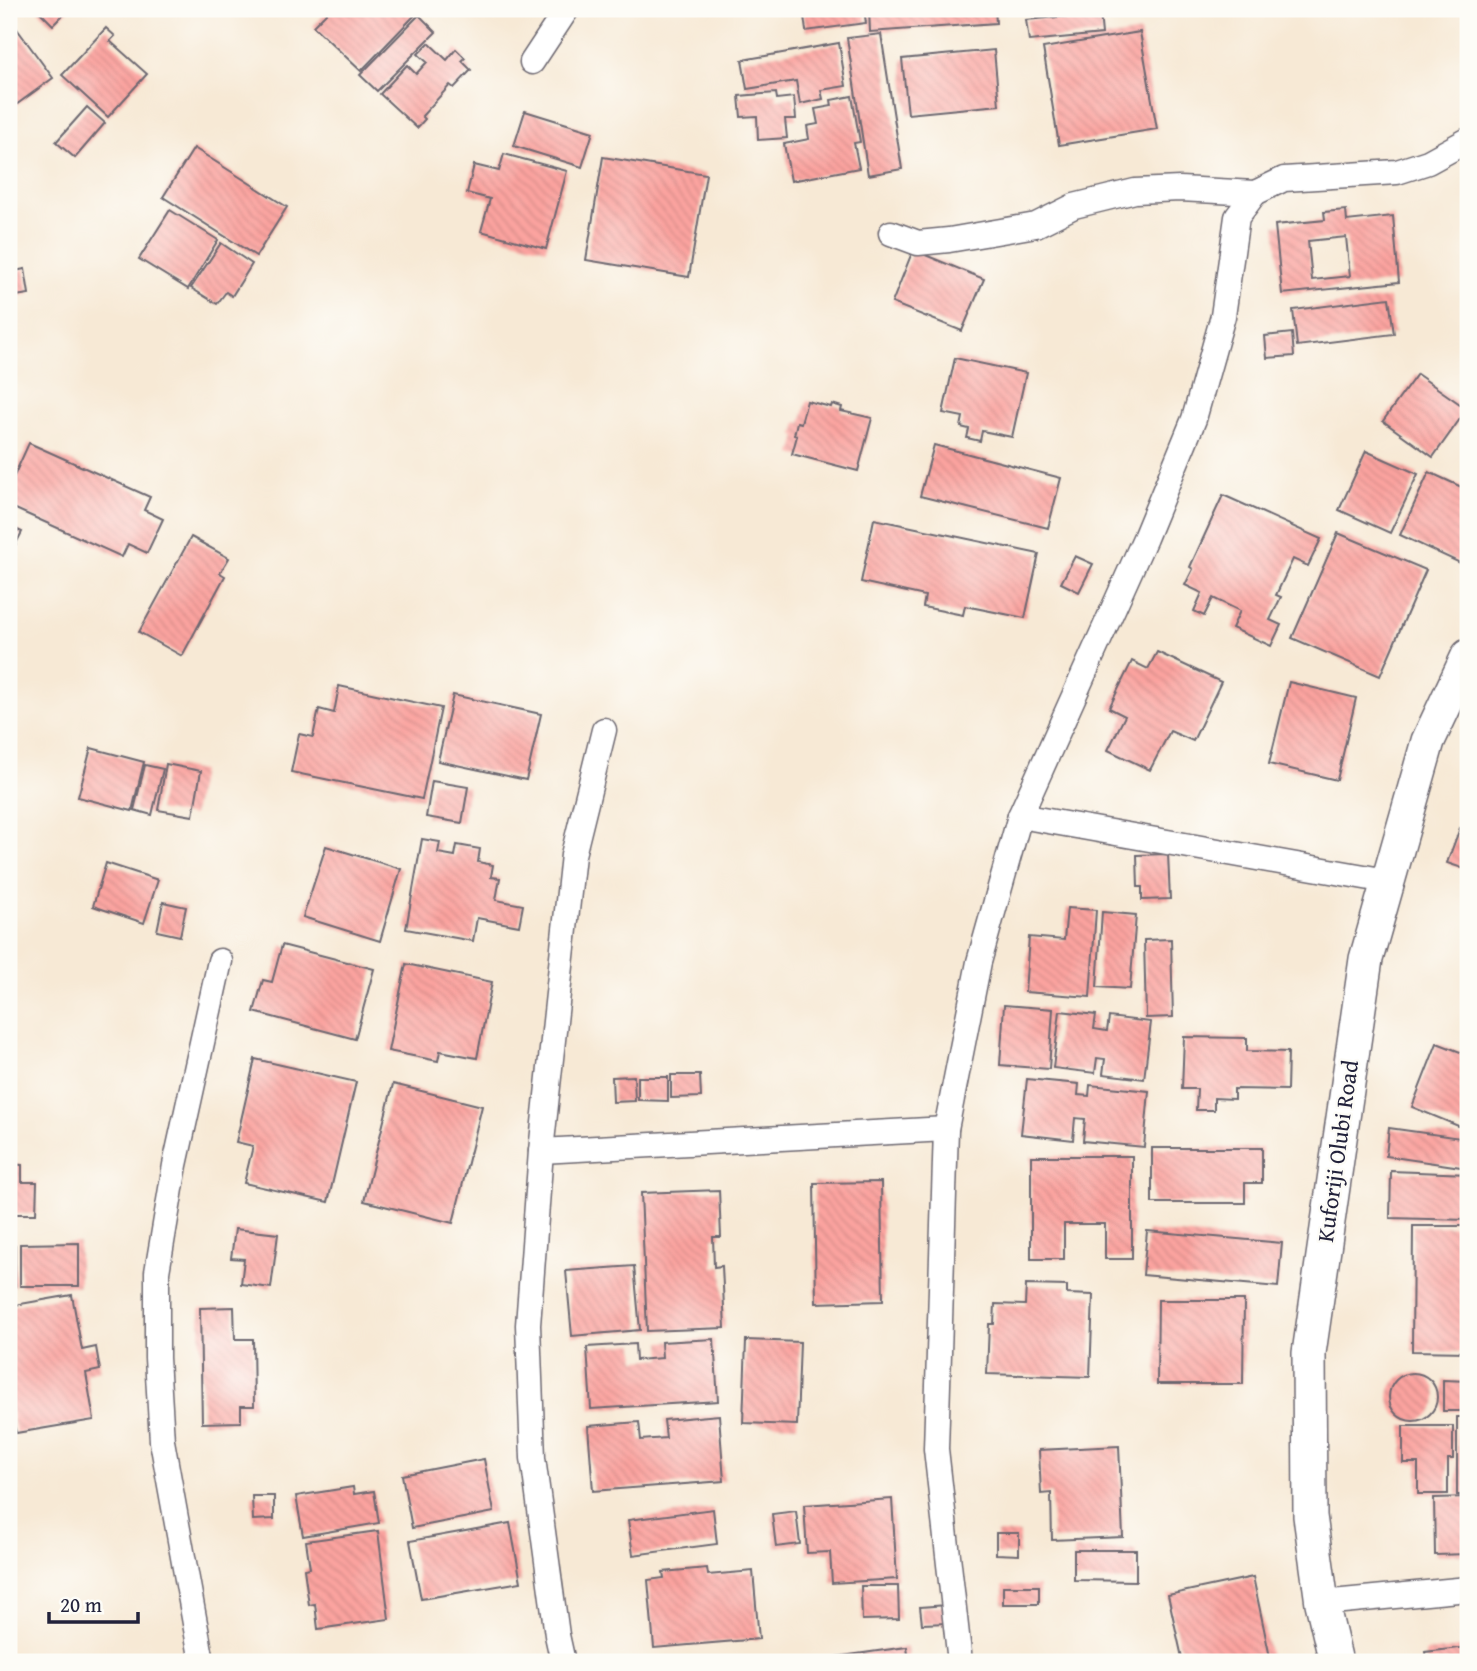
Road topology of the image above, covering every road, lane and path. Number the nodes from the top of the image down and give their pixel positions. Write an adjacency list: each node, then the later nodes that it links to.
1 (567, 9): 2 (street)
2 (532, 62)
3 (1468, 140): 4 (street)
4 (1255, 192): 5 (street); 8 (street)
5 (891, 233)
6 (1466, 668): 9 (street, Kuforiji Olubi Road)
7 (604, 730): 12 (street)
8 (1020, 816): 9 (street); 11 (street)
9 (1387, 881): 14 (street, Kuforiji Olubi Road)
10 (220, 961): 15 (street)
11 (946, 1129): 12 (street); 17 (street)
12 (541, 1151): 16 (street)
13 (1468, 1589): 14 (street)
14 (1322, 1603): 18 (street, Kuforiji Olubi Road)
15 (202, 1662)
16 (564, 1662)
17 (960, 1662)
18 (1336, 1662)

